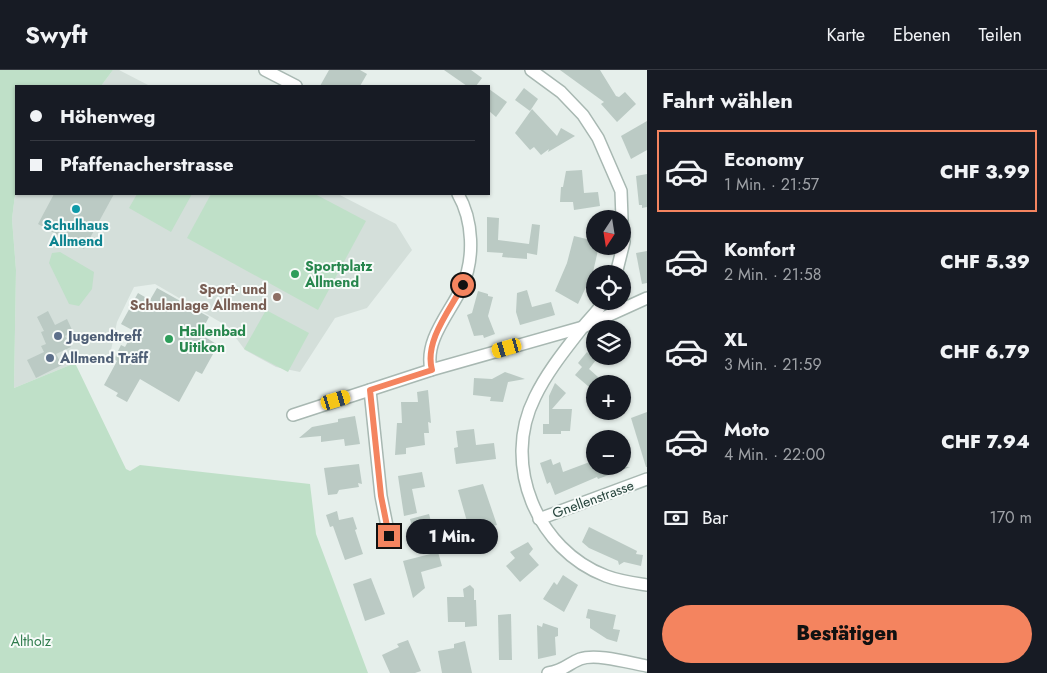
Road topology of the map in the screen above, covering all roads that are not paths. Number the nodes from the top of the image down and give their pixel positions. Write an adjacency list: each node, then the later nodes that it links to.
1 (265, 70): 3 (street)
2 (531, 70): 5 (street)
3 (294, 85)
4 (458, 195): 9 (street)
5 (622, 210)
6 (647, 298): 8 (street)
7 (597, 310): 8 (street)
8 (583, 327): 9 (street); 13 (street)
9 (432, 370): 10 (street)
10 (370, 390): 11 (street); 14 (street)
11 (293, 415)
12 (647, 479): 13 (street, Gnellenstrasse)
13 (539, 519): 15 (street)
14 (389, 536)
15 (647, 585)
16 (647, 666): 17 (street)
17 (548, 673)

